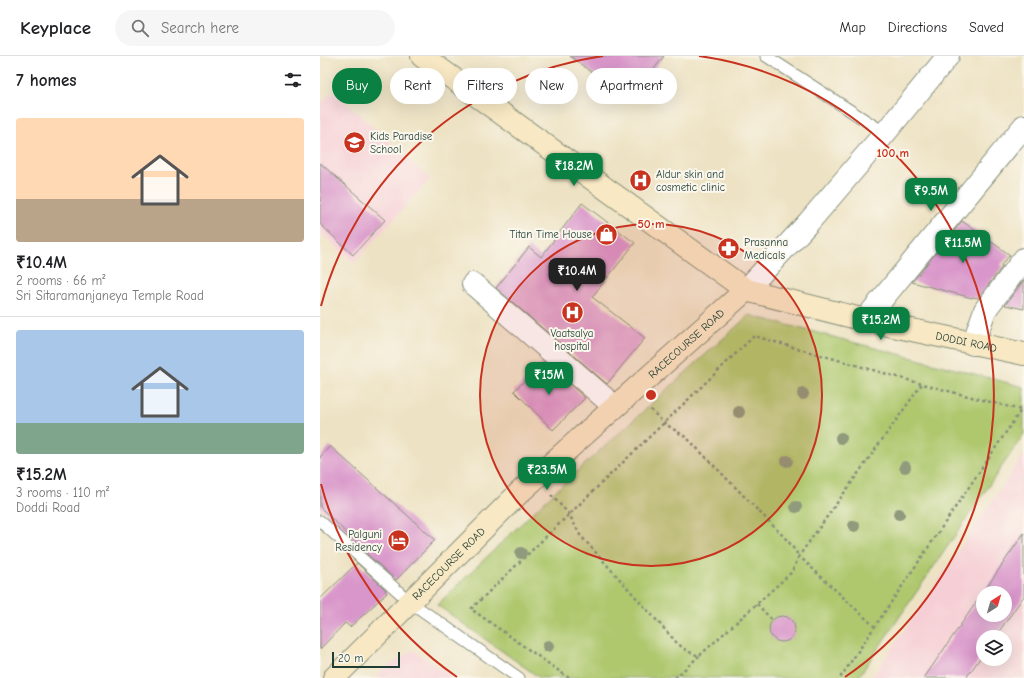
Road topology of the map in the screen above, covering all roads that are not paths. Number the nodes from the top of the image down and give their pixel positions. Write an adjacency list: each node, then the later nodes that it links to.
1 (422, 56): 8 (street)
2 (766, 56): 5 (lane)
3 (948, 56): 5 (street, RACECOURSE ROAD)
4 (1024, 126): 9 (street)
5 (885, 133): 8 (street, RACECOURSE ROAD)
6 (1024, 259): 10 (street)
7 (472, 284): 12 (street)
8 (746, 290): 9 (street, DODDI ROAD); 12 (street, RACECOURSE ROAD)
9 (865, 320): 10 (street, DODDI ROAD)
10 (973, 344): 11 (street, DODDI ROAD)
11 (1024, 354)
12 (615, 407): 14 (street, RACECOURSE ROAD)
13 (320, 521): 14 (lane)
14 (410, 602): 15 (street, RACECOURSE ROAD); 16 (lane)
15 (334, 678)
16 (519, 678)

